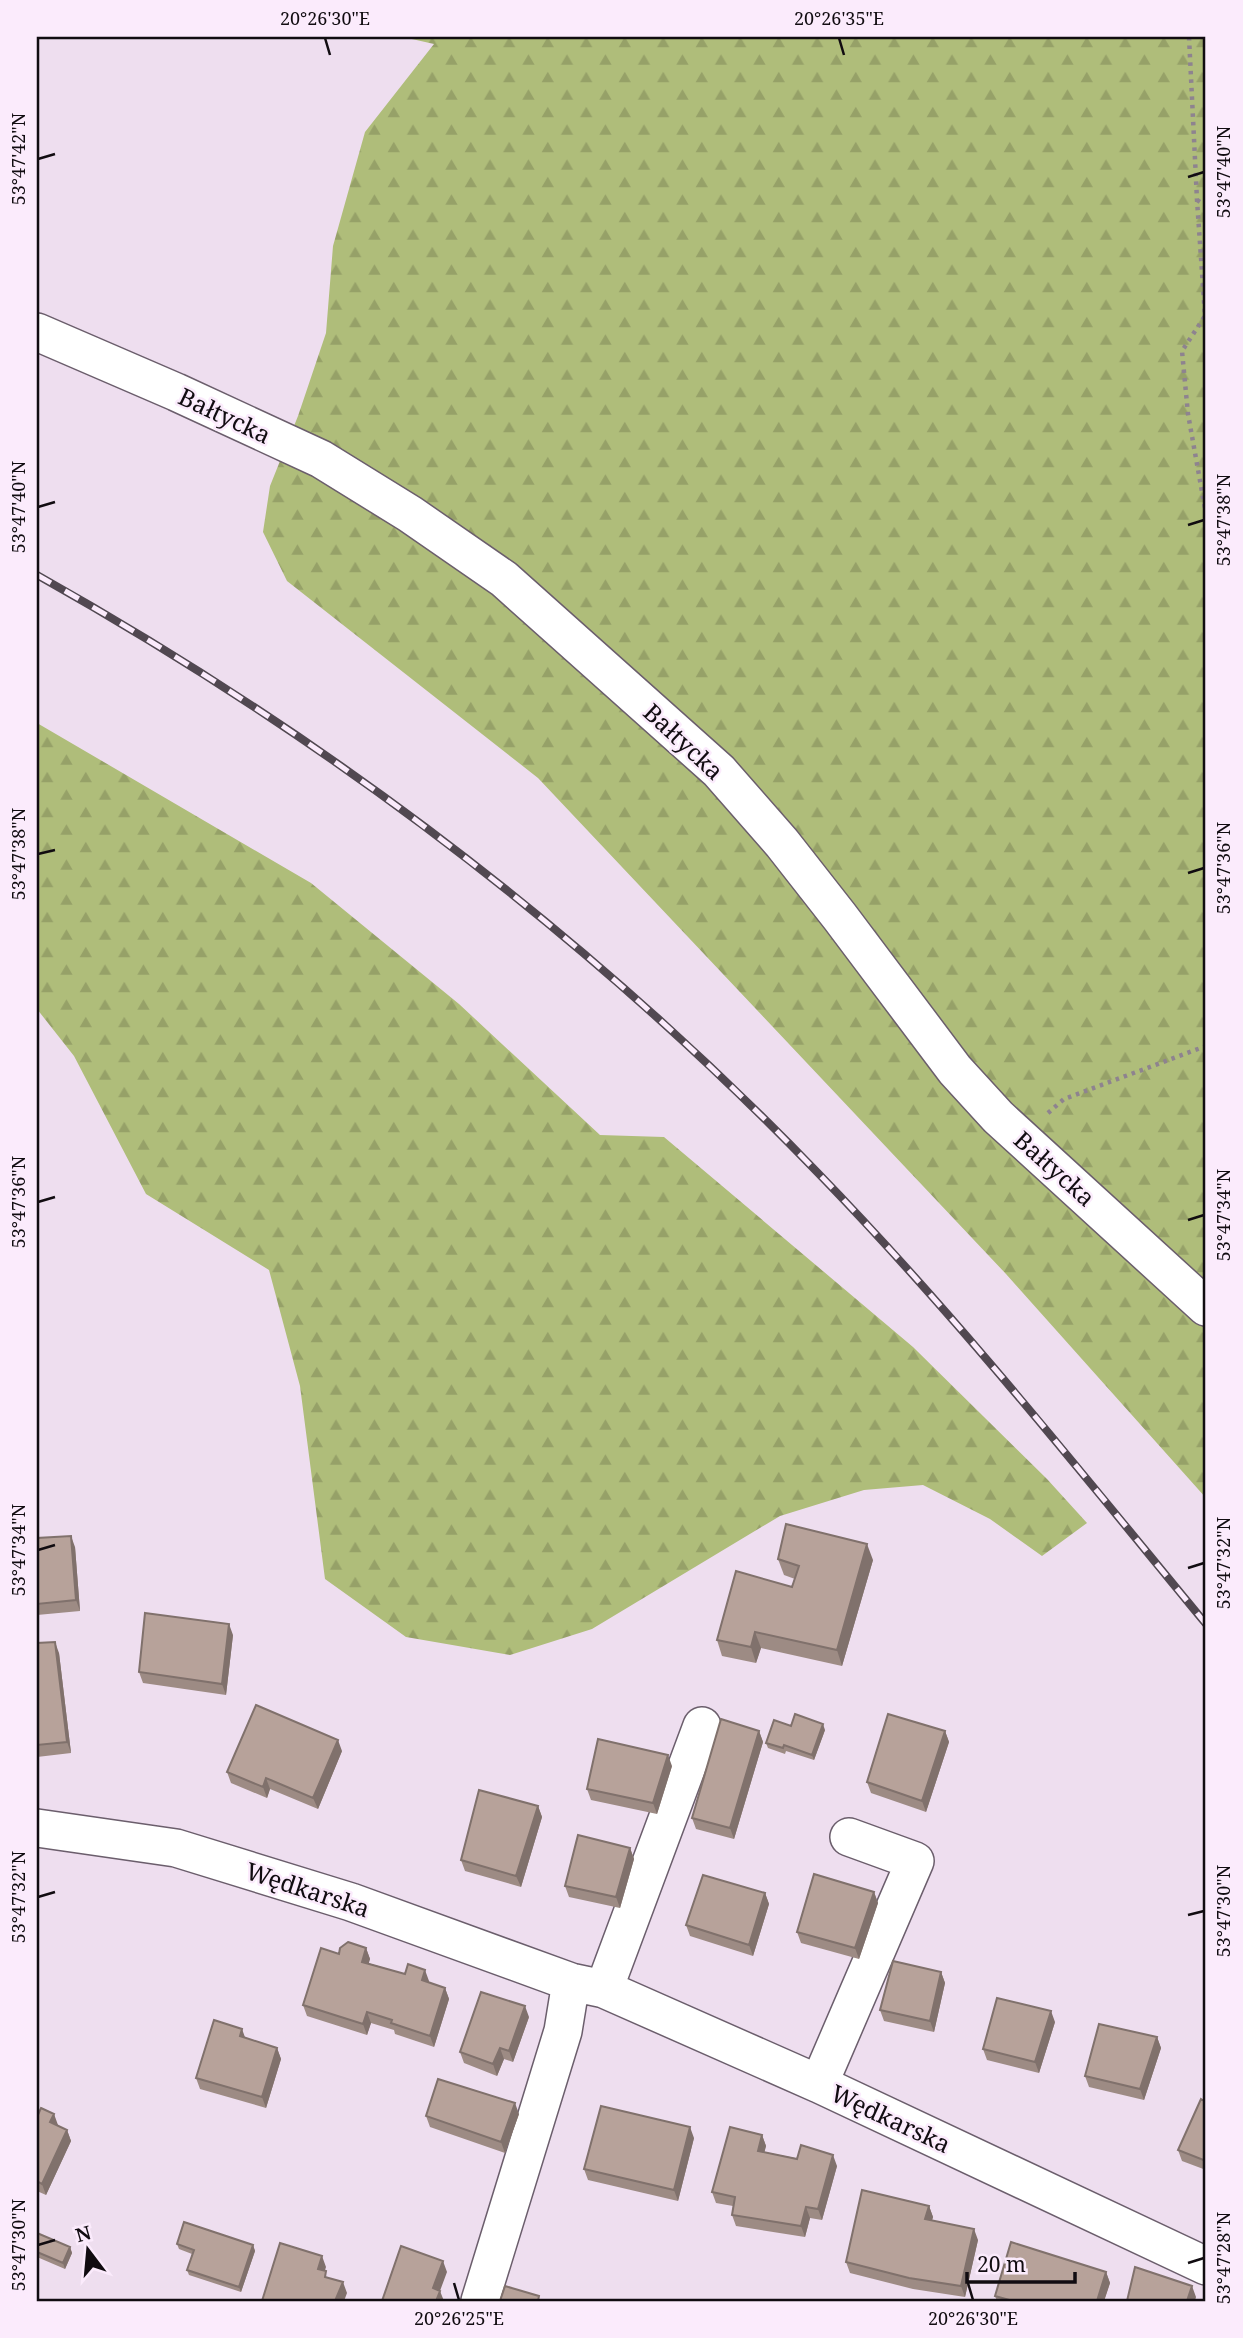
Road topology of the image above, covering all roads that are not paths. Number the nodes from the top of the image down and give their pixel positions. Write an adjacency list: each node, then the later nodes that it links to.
1 (37, 332): 2 (street, Bałtycka)
2 (1206, 1307)
3 (702, 1726): 6 (street)
4 (37, 1828): 6 (street, Wędkarska)
5 (849, 1836): 7 (street)
6 (588, 1985): 7 (street, Wędkarska); 9 (street)
7 (820, 2084): 8 (street, Wędkarska)
8 (1206, 2266)
9 (480, 2301)

